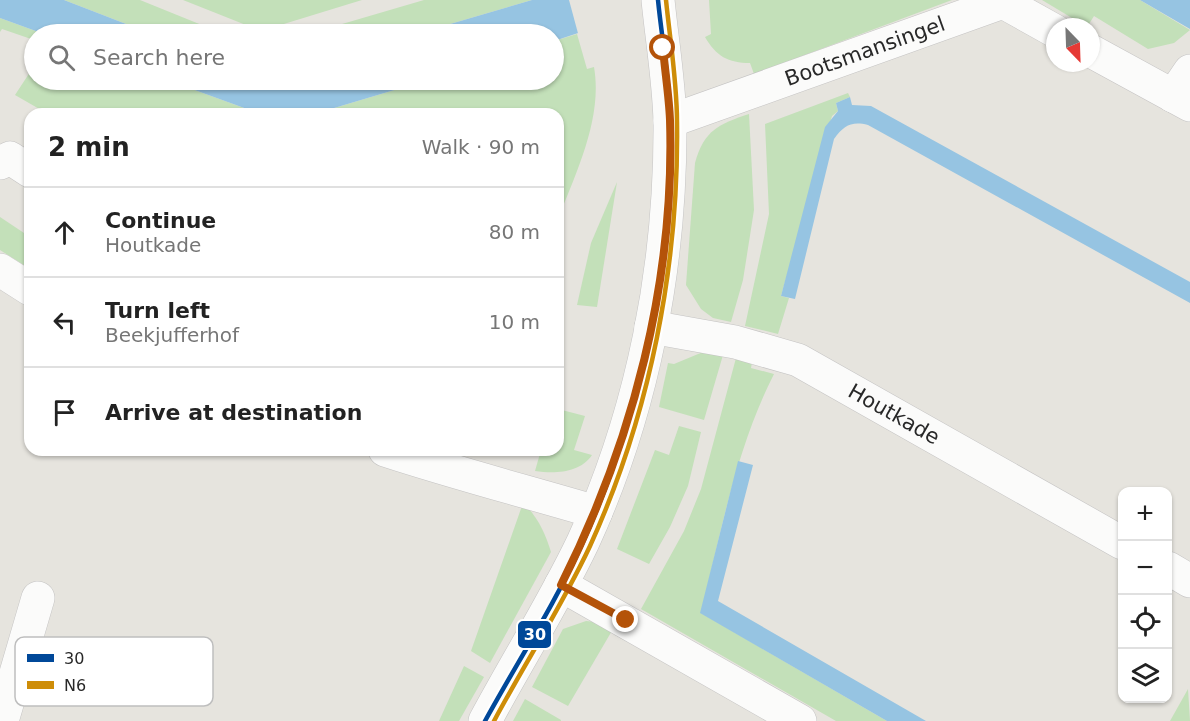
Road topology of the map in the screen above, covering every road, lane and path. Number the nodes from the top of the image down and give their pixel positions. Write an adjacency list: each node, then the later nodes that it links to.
1 (658, 0): 5 (street)
2 (1046, 26): 5 (street, Bootsmansingel)
3 (1100, 55): 4 (street)
4 (1184, 91)
5 (670, 120): 10 (street)
6 (0, 163): 7 (street)
7 (24, 167)
8 (0, 270): 9 (street)
9 (24, 285)
10 (651, 327): 14 (street); 15 (street, Houtkade)
11 (403, 456): 13 (street)
12 (446, 456): 13 (street)
13 (469, 478): 14 (street)
14 (596, 512): 18 (street)
15 (1118, 541)
16 (1172, 571): 17 (street)
17 (1190, 581)
18 (561, 585): 23 (street); 24 (street)
19 (38, 598): 20 (street)
20 (27, 637)
21 (15, 677): 22 (street)
22 (2, 721)
23 (485, 721)
24 (800, 721)

